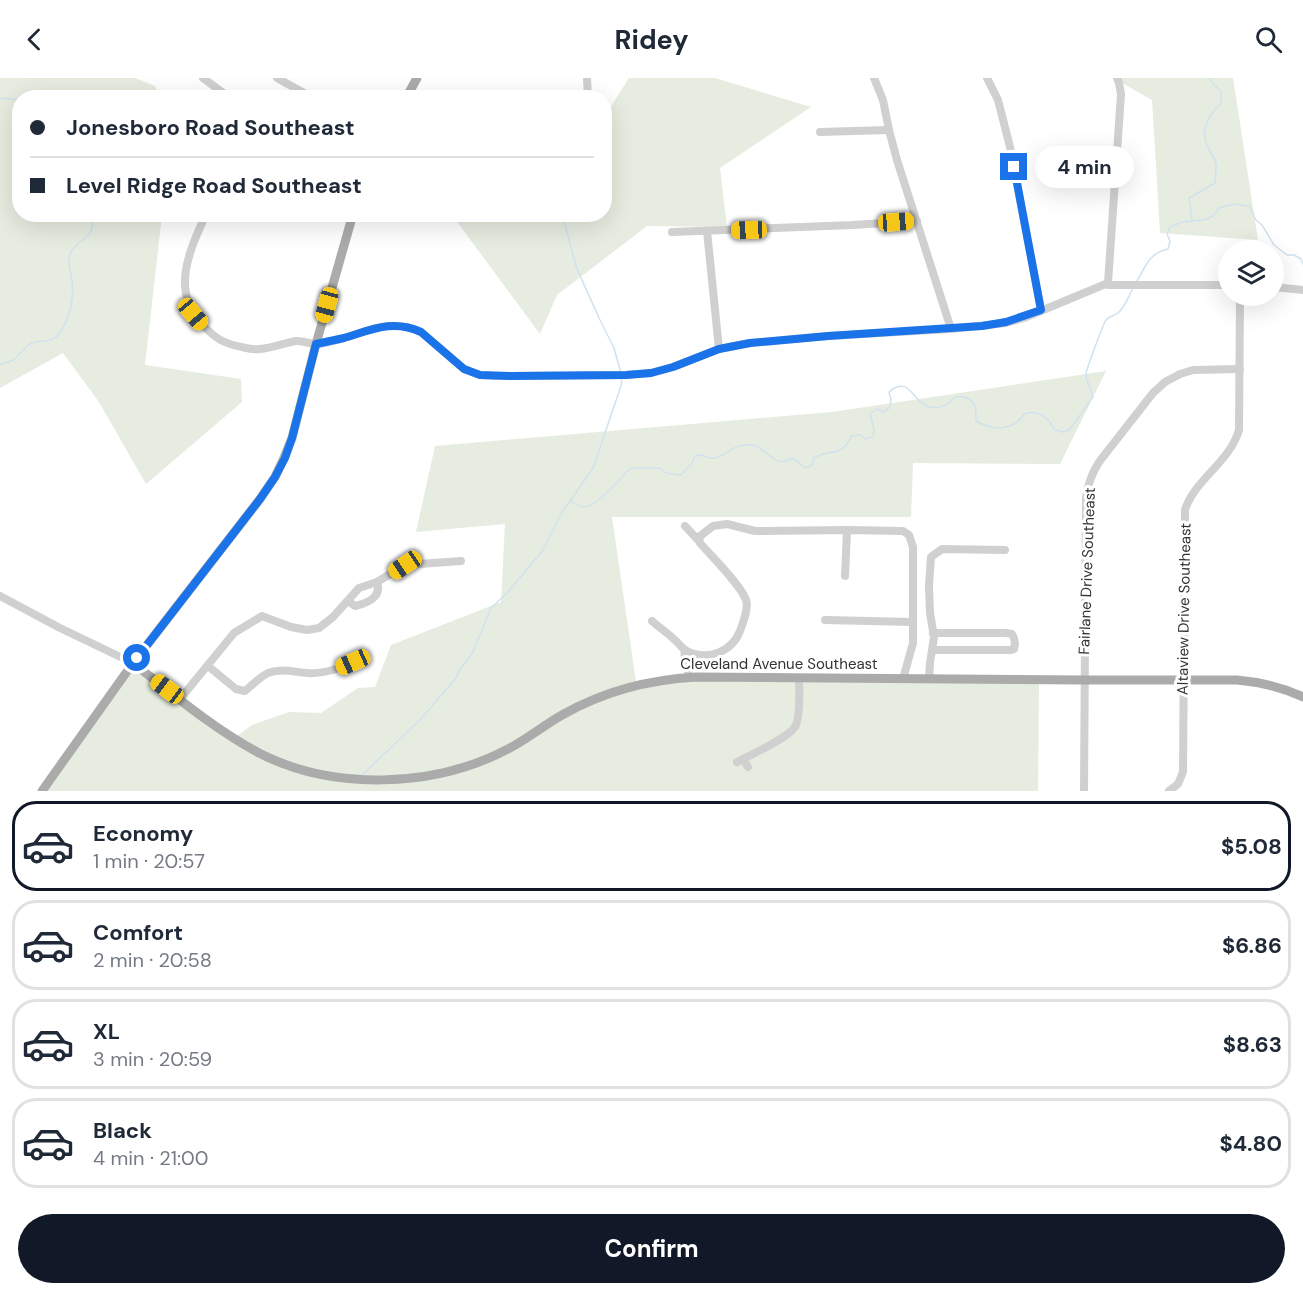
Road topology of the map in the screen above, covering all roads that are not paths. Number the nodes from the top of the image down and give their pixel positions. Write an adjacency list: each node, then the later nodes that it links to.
1 (203, 78): 6 (street)
2 (279, 78): 7 (street)
3 (874, 78): 8 (street)
4 (987, 78): 20 (street)
5 (1117, 78): 15 (street)
6 (219, 90)
7 (299, 90)
8 (889, 130): 9 (street); 10 (street)
9 (820, 132)
10 (917, 221): 13 (street); 21 (street)
11 (203, 222): 22 (street)
12 (351, 222): 22 (main road)
13 (707, 231): 14 (street); 23 (street)
14 (672, 232)
15 (1108, 283): 16 (street); 20 (street)
16 (1218, 285)
17 (1284, 288): 18 (street)
18 (1303, 290)
19 (1240, 306): 24 (street, Altaview Drive Southeast)
20 (1041, 310): 21 (street)
21 (951, 329): 23 (street)
22 (316, 344): 23 (street); 42 (main road)
23 (719, 349)
24 (1240, 369): 49 (street, Fairlane Drive Southeast); 50 (street, Altaview Drive Southeast)
25 (685, 526): 27 (street)
26 (847, 530): 27 (street); 30 (street); 36 (street)
27 (700, 543): 40 (street)
28 (1005, 550): 37 (street)
29 (461, 561): 31 (street)
30 (845, 576)
31 (377, 582): 33 (street); 33 (street)
32 (0, 596): 42 (street, Cleveland Avenue Southeast)
33 (348, 601): 44 (street)
34 (825, 620): 36 (street)
35 (652, 621): 38 (street)
36 (913, 622): 47 (street)
37 (933, 633): 39 (street); 39 (street)
38 (685, 650): 40 (street); 43 (street)
39 (932, 650): 48 (street)
40 (696, 654): 43 (street)
41 (353, 662): 44 (street)
42 (133, 663): 52 (main road, Cleveland Avenue Southeast); 54 (main road)
43 (688, 664): 45 (street)
44 (208, 666): 52 (street)
45 (688, 677): 46 (main road, Cleveland Avenue Southeast); 52 (main road, Cleveland Avenue Southeast)
46 (799, 678): 47 (main road, Cleveland Avenue Southeast); 53 (street)
47 (903, 679): 48 (main road, Cleveland Avenue Southeast)
48 (929, 679): 49 (main road, Cleveland Avenue Southeast)
49 (1084, 680): 50 (main road, Cleveland Avenue Southeast); 55 (street, Fairlane Drive Southeast)
50 (1183, 680): 51 (main road, Cleveland Avenue Southeast); 56 (street, Altaview Drive Southeast)
51 (1303, 697)
52 (180, 699)
53 (748, 767)
54 (42, 791)
55 (1084, 791)
56 (1169, 791)

